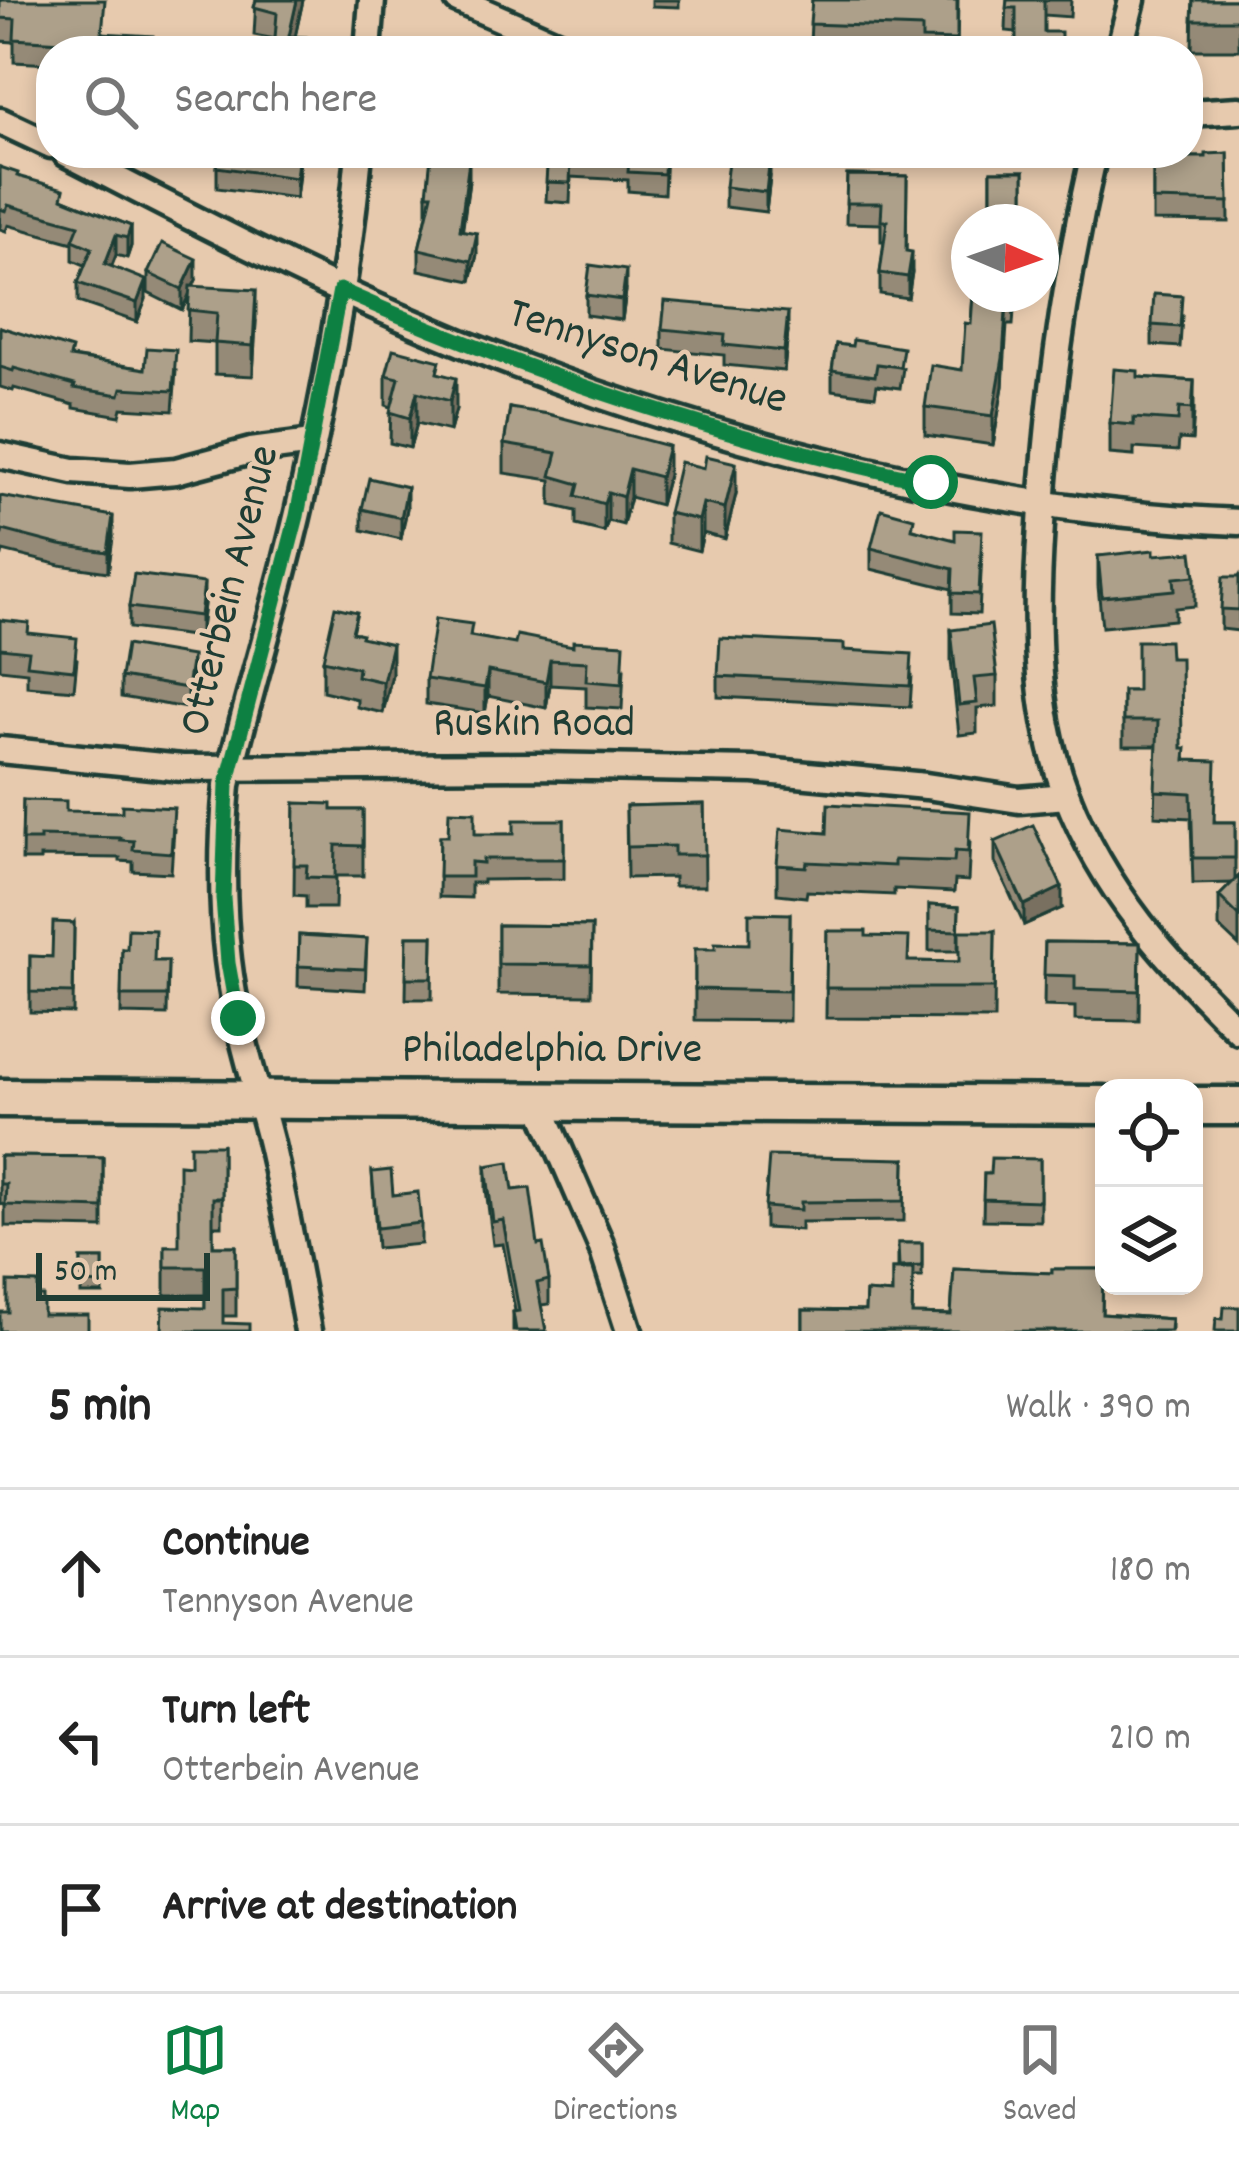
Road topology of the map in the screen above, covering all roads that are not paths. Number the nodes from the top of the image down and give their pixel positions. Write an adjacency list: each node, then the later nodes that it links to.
1 (372, 0): 4 (street)
2 (458, 0): 5 (street)
3 (1132, 0): 6 (street)
4 (369, 36)
5 (540, 36)
6 (1123, 36)
7 (1239, 110): 8 (street)
8 (1203, 112)
9 (0, 121): 10 (street)
10 (36, 138)
11 (95, 168): 14 (street, Tennyson Avenue)
12 (357, 168): 14 (street, Otterbein Avenue)
13 (1091, 168): 17 (street)
14 (340, 290): 15 (street, Otterbein Avenue); 17 (street, Tennyson Avenue)
15 (312, 443): 16 (street); 20 (street, Otterbein Avenue)
16 (0, 455)
17 (1042, 503): 18 (street, Tennyson Avenue); 21 (street)
18 (1239, 522)
19 (0, 750): 20 (street, Ruskin Road)
20 (231, 769): 21 (street, Ruskin Road); 24 (street, Otterbein Avenue)
21 (1066, 796): 22 (street)
22 (1239, 1031)
23 (0, 1098): 24 (main road, Philadelphia Drive)
24 (259, 1099): 25 (main road, Philadelphia Drive); 29 (street, Otterbein Avenue)
25 (538, 1100): 26 (main road, Philadelphia Drive); 30 (street)
26 (1095, 1105)
27 (1203, 1106): 28 (main road)
28 (1239, 1106)
29 (308, 1331)
30 (629, 1331)

